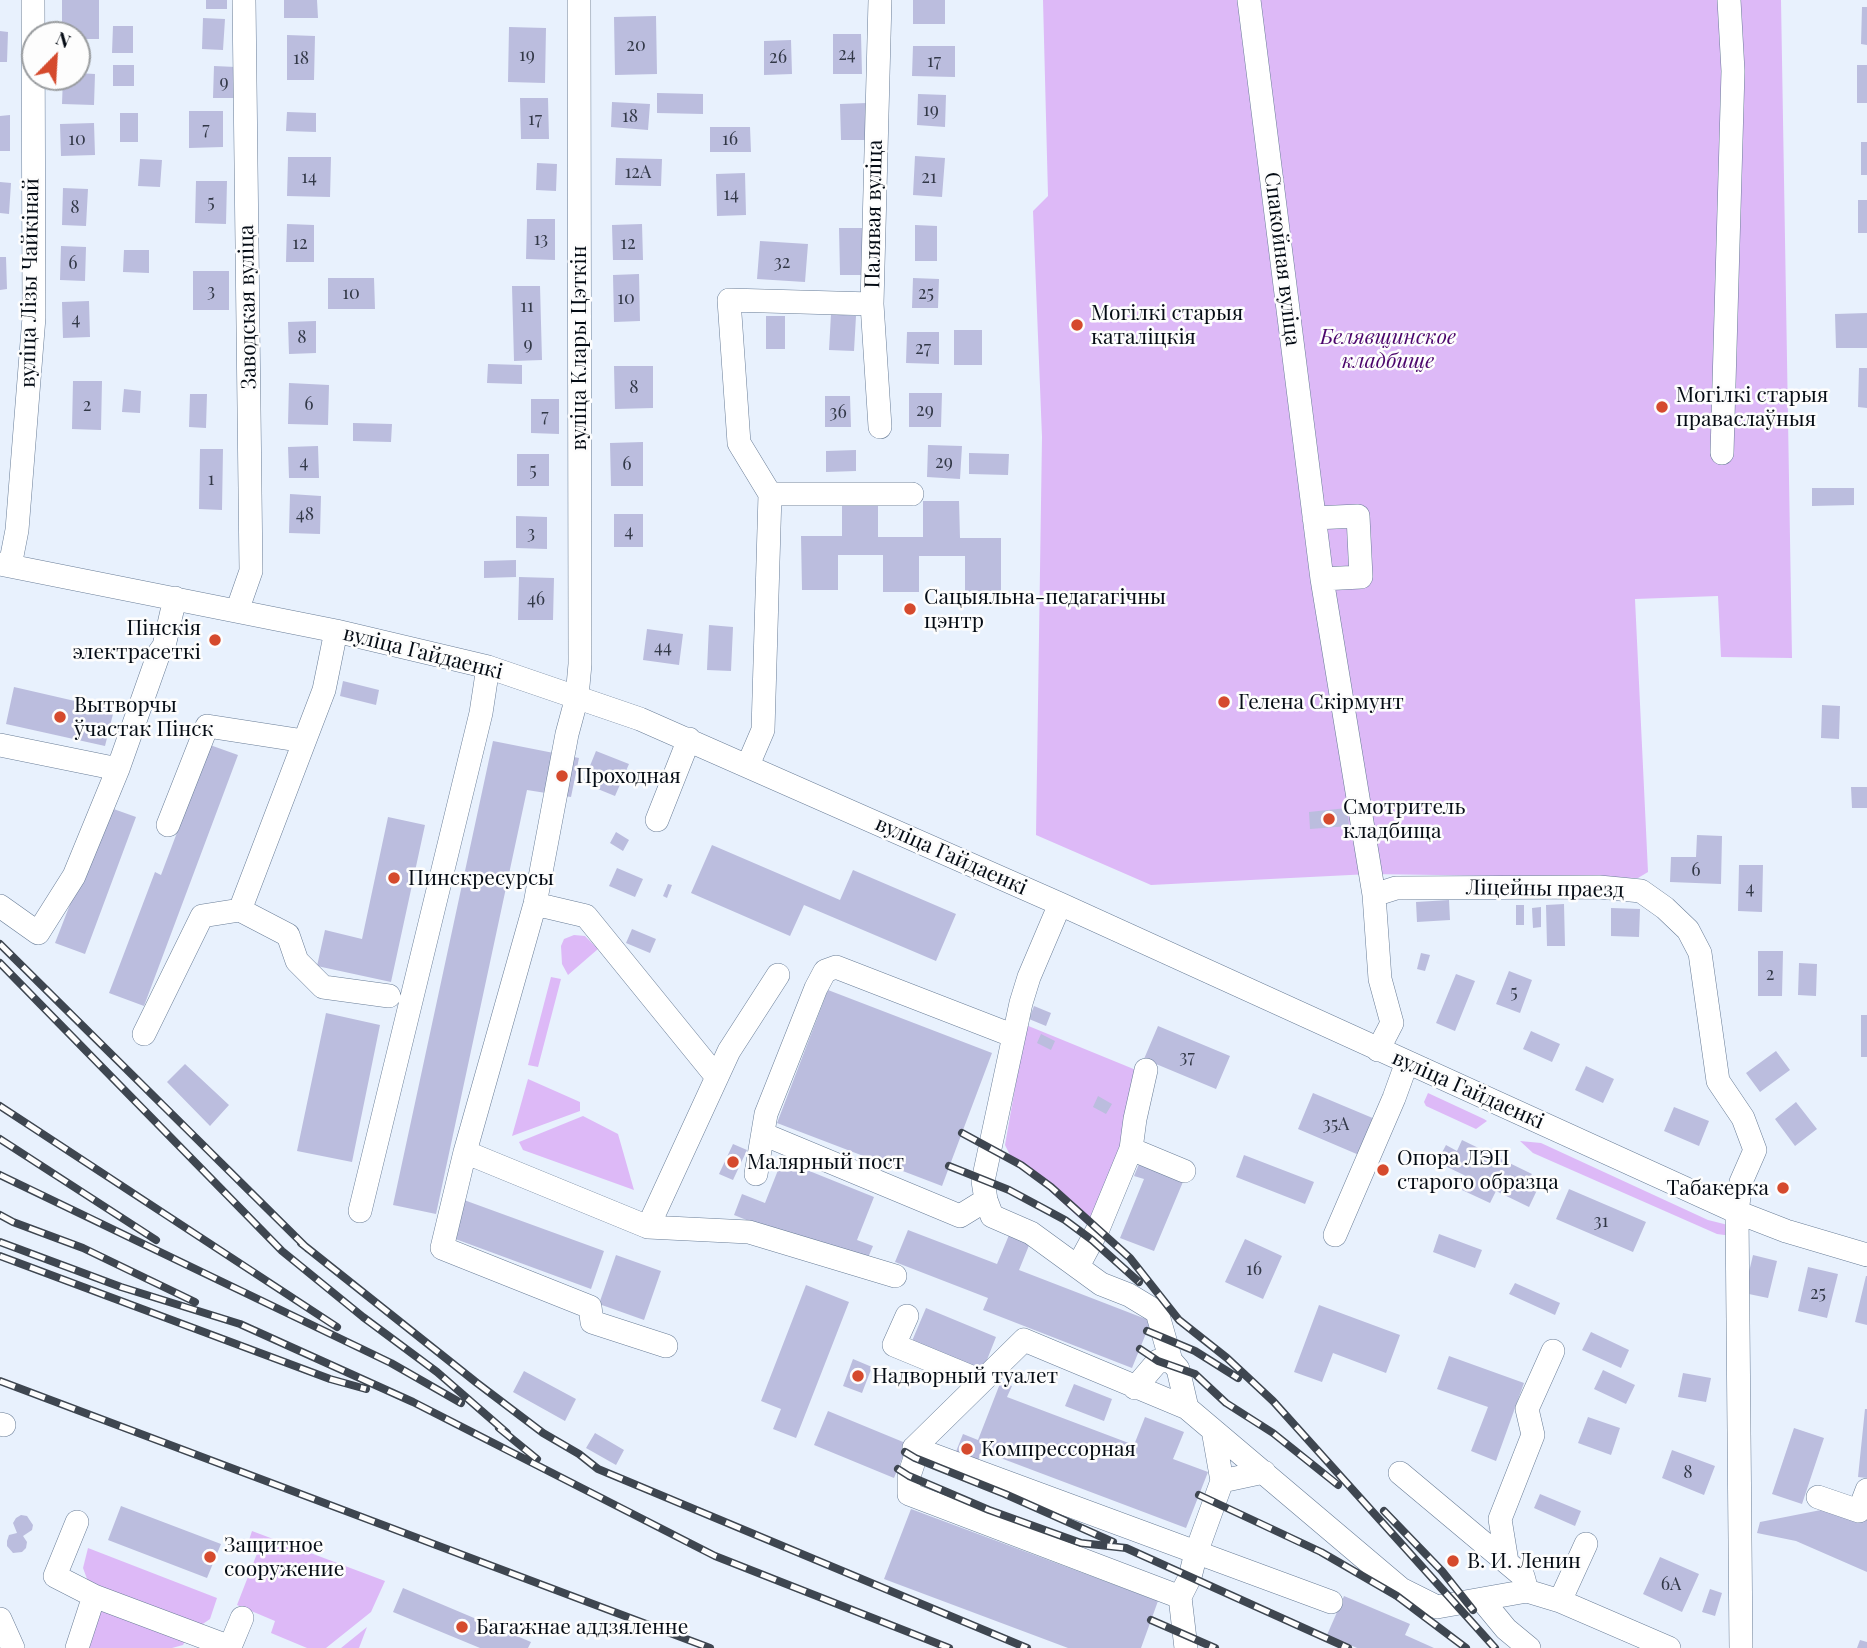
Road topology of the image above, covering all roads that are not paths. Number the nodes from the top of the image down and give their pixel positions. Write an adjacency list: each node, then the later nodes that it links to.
1 (33, 0): 13 (street, вуліца Лізы Чайкінай)
2 (244, 0): 16 (street, Заводская вуліца)
3 (579, 0): 19 (street, вуліца Клары Цэткін)
4 (880, 0): 7 (street, Палявая вуліца)
5 (1249, 0): 12 (street, Спакойная вуліца)
6 (1729, 0): 9 (street)
7 (872, 304): 8 (street, Палявая вуліца); 10 (street)
8 (880, 427)
9 (1723, 453)
10 (770, 494): 11 (street); 23 (street)
11 (912, 494)
12 (1314, 518): 14 (street, Спакойная вуліца); 14 (street)
13 (5, 565): 15 (street, вуліца Гайдаенкі)
14 (1322, 579): 27 (street, Спакойная вуліца)
15 (175, 598): 16 (street, вуліца Гайдаенкі); 24 (street)
16 (237, 611): 17 (street, вуліца Гайдаенкі)
17 (336, 631): 18 (street, вуліца Гайдаенкі); 21 (street)
18 (488, 667): 19 (street, вуліца Гайдаенкі); 46 (street)
19 (577, 696): 20 (street, вуліца Гайдаенкі); 28 (street, вуліца Клары Цэткін)
20 (689, 739): 23 (street, вуліца Гайдаенкі); 25 (street)
21 (304, 741): 26 (street); 31 (street)
22 (0, 745): 24 (street)
23 (748, 765): 29 (street, вуліца Гайдаенкі)
24 (118, 769): 30 (street)
25 (657, 820)
26 (168, 825)
27 (1372, 885): 36 (street); 47 (street, Ліцейны праезд)
28 (535, 904): 39 (street); 42 (street, вуліца Клары Цэткін)
29 (1060, 904): 35 (street); 36 (street, вуліца Гайдаенкі)
30 (0, 906)
31 (240, 910): 33 (street); 34 (street)
32 (778, 975): 39 (street)
33 (389, 996)
34 (144, 1034)
35 (1014, 1036): 40 (street); 45 (street)
36 (1378, 1050): 37 (street, вуліца Гайдаенкі)
37 (1407, 1062): 47 (street, вуліца Гайдаенкі); 49 (street)
38 (1146, 1070): 41 (street)
39 (716, 1076): 48 (street)
40 (763, 1134): 44 (street); 45 (street)
41 (1131, 1149): 43 (street); 51 (street)
42 (465, 1152): 48 (street); 54 (street, вуліца Клары Цэткін)
43 (1184, 1171)
44 (756, 1174)
45 (986, 1200): 51 (street)
46 (360, 1211)
47 (1737, 1212): 50 (street, вуліца Гайдаенкі); 84 (street, Ліцейны праезд)
48 (648, 1227): 52 (street)
49 (1335, 1235)
50 (1867, 1255)
51 (1077, 1266): 56 (street)
52 (895, 1276)
53 (907, 1316): 57 (street)
54 (666, 1346)
55 (1553, 1352): 70 (street)
56 (1171, 1361): 58 (street); 59 (street)
57 (981, 1381): 58 (street); 61 (street)
58 (1135, 1388): 59 (street)
59 (1187, 1408): 60 (street)
60 (1213, 1430): 62 (street); 64 (street)
61 (914, 1448): 69 (street); 73 (street)
62 (1264, 1472): 64 (street); 74 (street)
63 (1400, 1473): 70 (street)
64 (1222, 1481): 69 (street)
65 (1867, 1490): 66 (street)
66 (1818, 1497)
67 (76, 1522): 72 (street)
68 (1586, 1544): 75 (street)
69 (1196, 1553): 73 (street); 76 (street)
70 (1507, 1562): 71 (street)
71 (1518, 1593): 74 (street); 75 (street)
72 (94, 1596): 77 (street); 80 (street)
73 (1180, 1597): 81 (street)
74 (1482, 1600): 82 (street)
75 (1560, 1601): 83 (street)
76 (1331, 1602)
77 (242, 1618)
78 (0, 1619): 79 (street)
79 (13, 1648)
80 (77, 1648)
81 (1186, 1648)
82 (1529, 1648)
83 (1669, 1648)
84 (1741, 1648)

